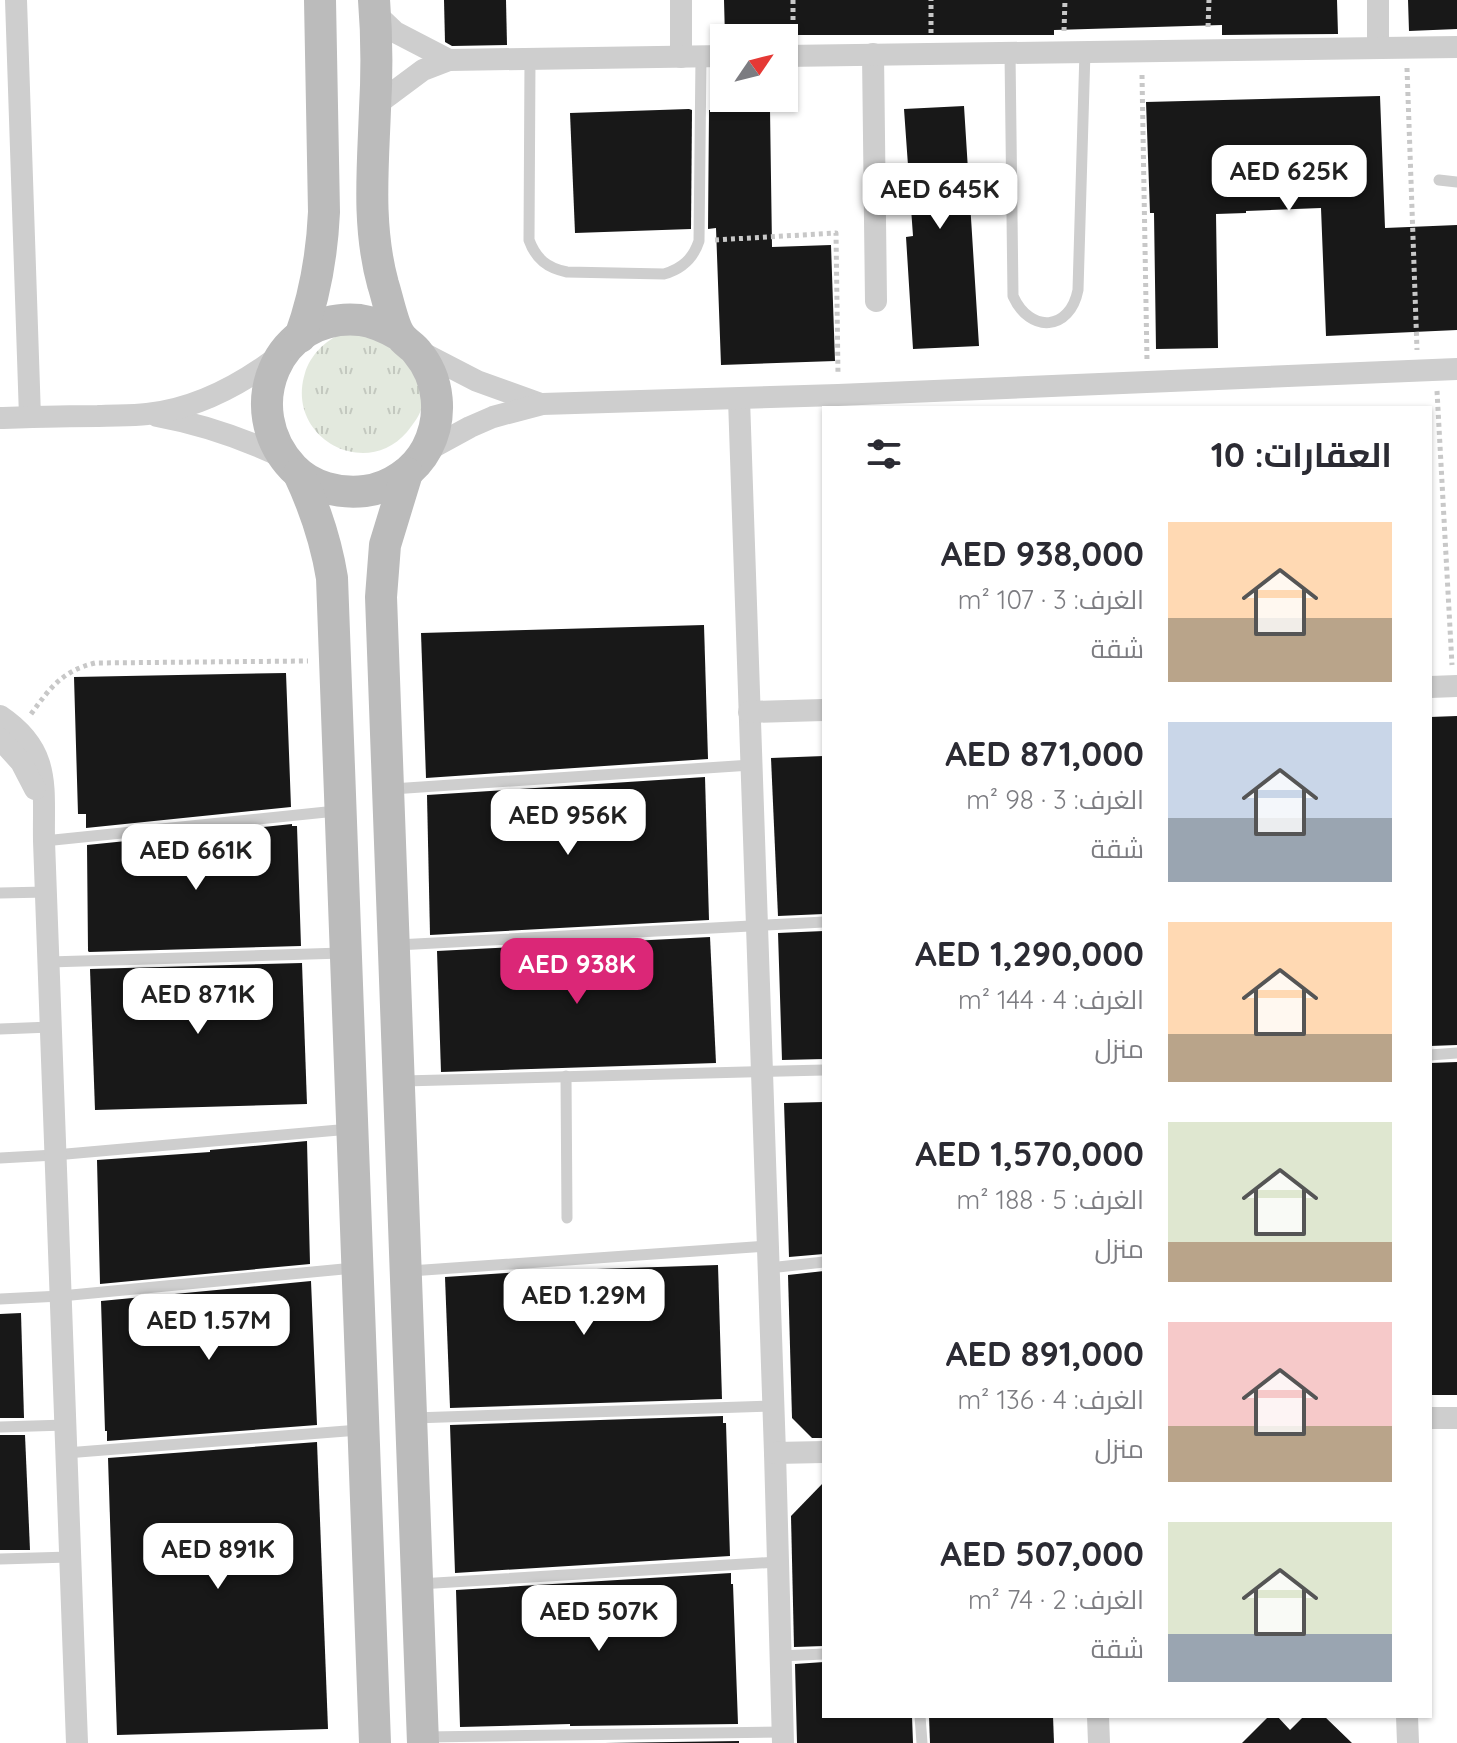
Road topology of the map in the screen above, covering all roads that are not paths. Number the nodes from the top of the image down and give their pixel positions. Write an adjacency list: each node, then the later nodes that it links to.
1 (16, 0): 16 (street)
2 (320, 0): 22 (main road)
3 (681, 0): 13 (street)
4 (1378, 0): 7 (street)
5 (374, 6): 15 (street); 17 (main road)
6 (1457, 47): 7 (street)
7 (1378, 48): 8 (street)
8 (1085, 51): 9 (street); 9 (lane)
9 (1010, 53): 10 (street)
10 (873, 54): 12 (street); 20 (street)
11 (710, 56): 13 (street)
12 (798, 56)
13 (691, 57): 14 (street); 14 (lane)
14 (530, 59): 15 (street)
15 (449, 60): 17 (street)
16 (10, 100): 27 (street)
17 (376, 105): 21 (main road)
18 (1439, 180): 19 (lane)
19 (1457, 182)
20 (876, 301)
21 (408, 342): 22 (main road); 25 (street); 29 (main road)
22 (294, 343): 26 (street); 30 (main road)
23 (1437, 370): 24 (street)
24 (739, 399): 25 (street); 34 (street)
25 (542, 404): 29 (street)
26 (148, 414): 27 (street); 30 (street)
27 (30, 417): 28 (street)
28 (0, 418)
29 (416, 462): 30 (main road); 38 (main road)
30 (291, 466): 39 (main road)
31 (1455, 686): 32 (street)
32 (1432, 687)
33 (822, 710): 34 (street)
34 (749, 712): 37 (street)
35 (0, 716): 36 (street)
36 (10, 735): 40 (street)
37 (751, 765): 38 (lane); 44 (street)
38 (388, 790): 45 (main road)
39 (341, 810): 40 (lane); 46 (main road)
40 (44, 841): 41 (street)
41 (46, 892): 42 (lane); 47 (street)
42 (0, 893)
43 (822, 922): 44 (lane)
44 (757, 925): 45 (lane); 53 (street)
45 (394, 945): 55 (main road)
46 (346, 953): 47 (lane); 56 (main road)
47 (49, 962): 48 (street)
48 (51, 1027): 49 (lane); 57 (street)
49 (0, 1029)
50 (1457, 1053): 51 (lane)
51 (1432, 1055)
52 (822, 1070): 53 (lane)
53 (762, 1071): 54 (lane); 60 (street)
54 (566, 1076): 55 (lane); 59 (lane)
55 (399, 1081): 63 (main road)
56 (353, 1129): 57 (lane); 62 (main road)
57 (55, 1155): 58 (lane); 64 (street)
58 (0, 1158)
59 (567, 1218)
60 (768, 1257): 61 (lane); 63 (lane); 66 (street)
61 (822, 1262)
62 (358, 1268): 64 (lane); 67 (main road); 72 (main road)
63 (406, 1271): 67 (main road)
64 (61, 1296): 65 (lane); 70 (street)
65 (0, 1299)
66 (773, 1406): 67 (lane); 75 (street)
67 (410, 1410): 79 (main road)
68 (1432, 1418): 69 (street)
69 (1457, 1418)
70 (66, 1425): 71 (lane); 74 (street)
71 (0, 1427)
72 (363, 1429): 74 (lane); 88 (main road)
73 (822, 1452): 75 (street)
74 (66, 1453): 76 (street)
75 (775, 1453): 78 (street)
76 (70, 1557): 77 (lane); 87 (street)
77 (0, 1559)
78 (778, 1562): 79 (lane); 81 (street)
79 (417, 1584): 86 (main road)
80 (822, 1654): 81 (lane)
81 (780, 1656): 85 (street)
82 (920, 1718): 89 (lane)
83 (1098, 1718): 90 (street)
84 (1407, 1718): 91 (street)
85 (783, 1737): 86 (lane)
86 (423, 1740)
87 (77, 1743)
88 (375, 1743)
89 (922, 1743)
90 (1099, 1743)
91 (1408, 1743)

